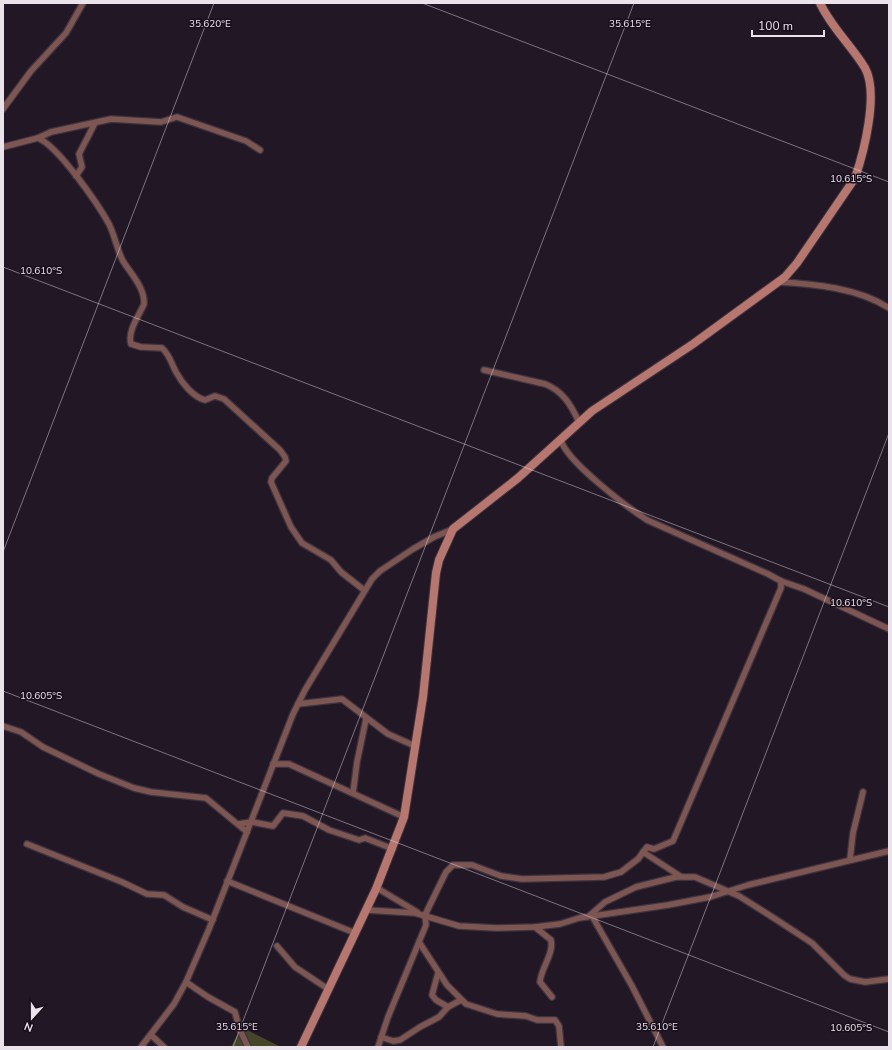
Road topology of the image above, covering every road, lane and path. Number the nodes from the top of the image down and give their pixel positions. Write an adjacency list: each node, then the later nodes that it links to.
1 (83, 3): 3 (street)
2 (820, 3): 9 (street)
3 (3, 109)
4 (95, 123): 5 (street); 7 (street); 8 (street)
5 (38, 138): 6 (street); 8 (street)
6 (3, 147)
7 (260, 150)
8 (76, 176): 16 (street)
9 (778, 282): 10 (street); 12 (street)
10 (889, 308)
11 (484, 370): 12 (street)
12 (579, 422): 13 (street)
13 (561, 440): 14 (street); 15 (street)
14 (453, 529): 16 (street); 21 (street)
15 (781, 581): 17 (street); 32 (street)
16 (364, 590): 18 (street)
17 (889, 630)
18 (298, 704): 19 (street); 22 (street)
19 (366, 719): 21 (street); 24 (street)
20 (3, 726): 27 (street)
21 (415, 746): 25 (street)
22 (274, 764): 24 (street); 26 (street)
23 (863, 792): 33 (street)
24 (353, 793): 25 (street)
25 (404, 817): 30 (street)
26 (252, 822): 27 (street); 28 (street); 30 (street)
27 (238, 824): 28 (street)
28 (247, 832): 35 (street)
29 (27, 844): 41 (street)
30 (393, 849): 36 (street)
31 (889, 850): 33 (street)
32 (643, 852): 34 (street); 39 (street)
33 (850, 859): 37 (street)
34 (680, 876): 37 (street); 40 (street)
35 (227, 881): 41 (street); 43 (street)
36 (376, 888): 38 (street); 39 (street)
37 (728, 891): 40 (street); 47 (street)
38 (366, 910): 39 (street); 43 (street)
39 (422, 914): 42 (street); 44 (street)
40 (591, 916): 42 (street); 61 (street)
41 (213, 920): 48 (street)
42 (535, 927): 50 (street)
43 (355, 933): 49 (street)
44 (418, 942): 46 (street); 54 (street)
45 (277, 946): 49 (street)
46 (438, 973): 51 (street); 52 (street)
47 (889, 979)
48 (186, 982): 53 (street); 57 (street)
49 (328, 989): 58 (street)
50 (552, 997)
51 (461, 1000): 52 (street); 60 (street)
52 (448, 1007): 54 (street)
53 (151, 1034): 55 (street); 56 (street)
54 (381, 1037): 59 (street)
55 (141, 1047)
56 (164, 1047)
57 (248, 1047)
58 (301, 1047)
59 (378, 1047)
60 (561, 1047)
61 (662, 1047)

